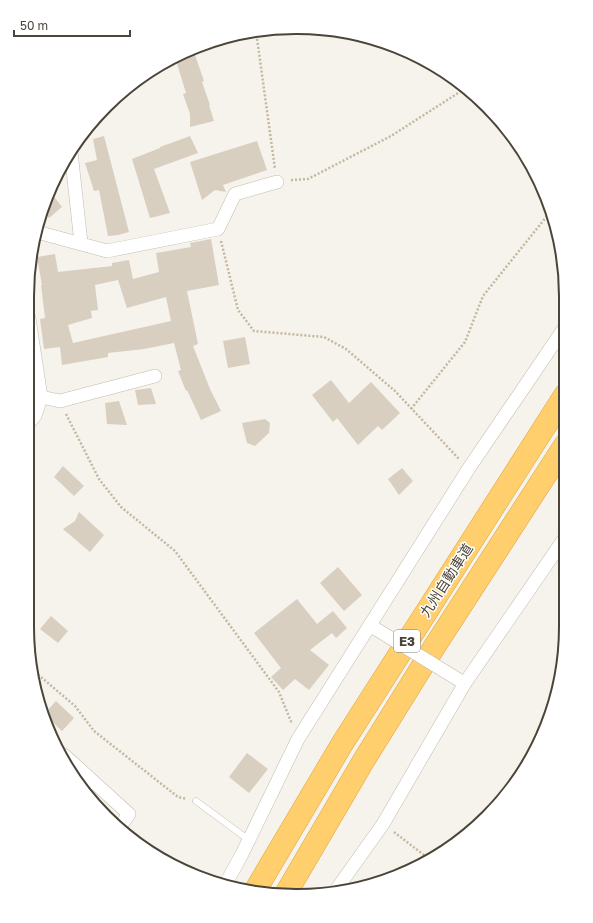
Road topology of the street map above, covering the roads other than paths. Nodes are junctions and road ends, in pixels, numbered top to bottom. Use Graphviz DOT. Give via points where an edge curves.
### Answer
graph roads {
  1 [pos="72,160"];
  2 [pos="277,182"];
  3 [pos="42,233"];
  4 [pos="81,243"];
  5 [pos="559,336"];
  6 [pos="34,351"];
  7 [pos="155,376"];
  8 [pos="41,397"];
  9 [pos="559,403"];
  10 [pos="34,416"];
  11 [pos="559,454"];
  12 [pos="559,546"];
  13 [pos="372,627"];
  14 [pos="462,681"];
  15 [pos="71,762"];
  16 [pos="196,801"];
  17 [pos="122,823"];
  18 [pos="249,840"];
  19 [pos="228,880"];
  20 [pos="258,886"];
  21 [pos="339,886"];
  22 [pos="289,889"];
  1 -- 4 [label="street"];
  2 -- 4 [label="street" via="235,194 218,229 107,251"];
  3 -- 4 [label="street"];
  5 -- 13 [label="street" via="469,468"];
  6 -- 8 [label="street"];
  7 -- 8 [label="street" via="60,401"];
  8 -- 10 [label="street"];
  9 -- 20 [label="highway, 九州自動車道 / E3" via="354,724"];
  11 -- 22 [label="highway, 九州自動車道 / E3" via="364,760"];
  12 -- 14 [label="street"];
  13 -- 14 [label="street, bridge"];
  13 -- 18 [label="street" via="298,739"];
  14 -- 21 [label="street" via="383,824"];
  15 -- 17 [label="street" via="129,814"];
  16 -- 18 [label="lane"];
  18 -- 19 [label="street"];
}
